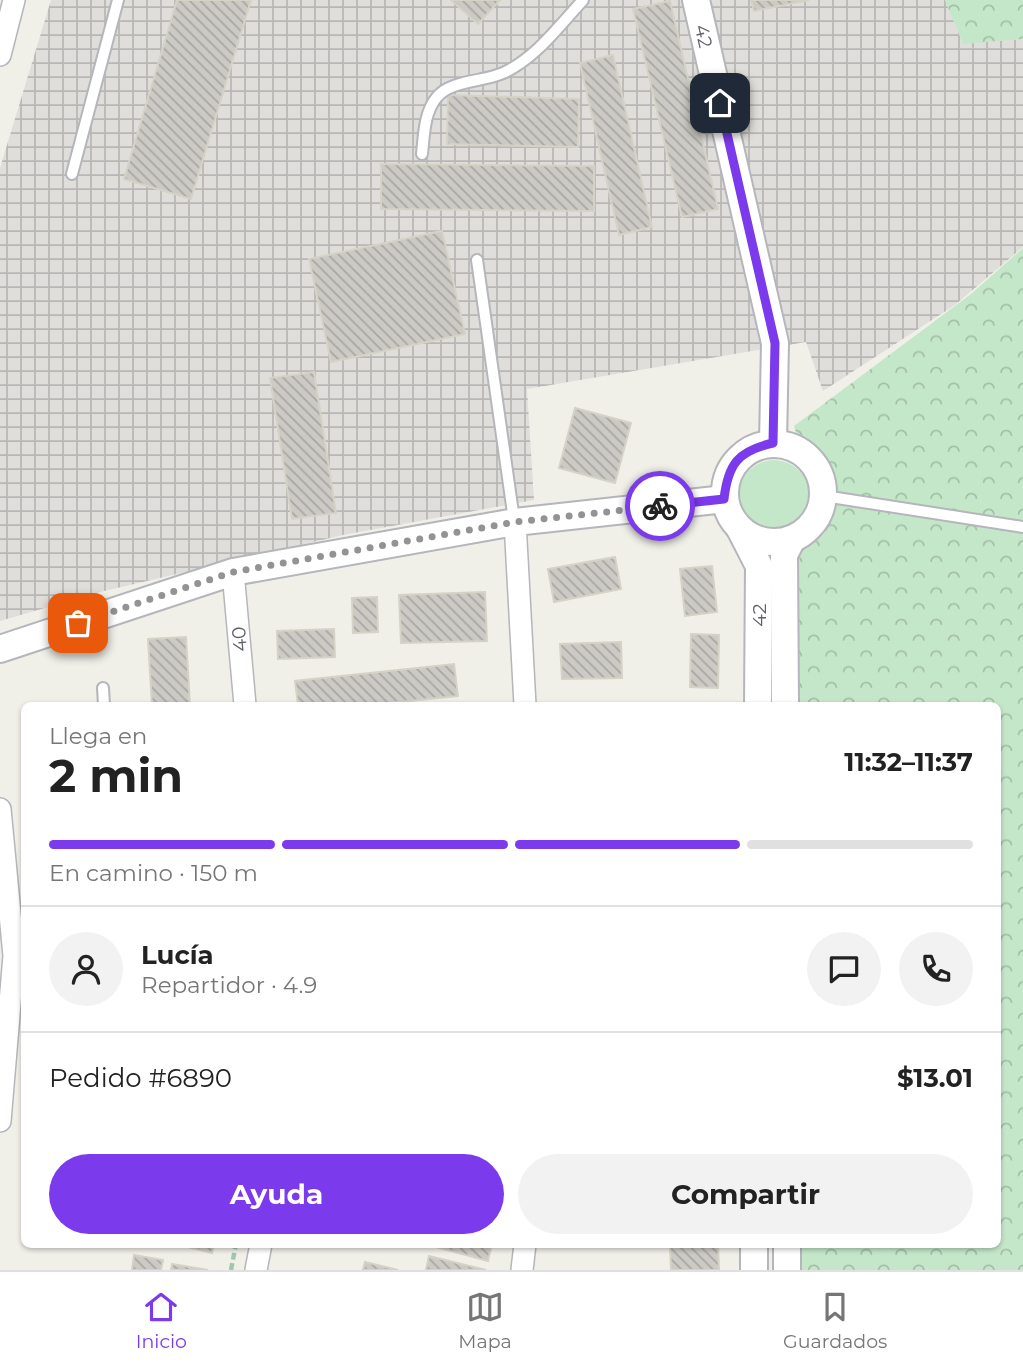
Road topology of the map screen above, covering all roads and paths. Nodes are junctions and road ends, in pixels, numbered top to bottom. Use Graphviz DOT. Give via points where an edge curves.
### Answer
graph roads {
  1 [pos="14,0"];
  2 [pos="118,0"];
  3 [pos="583,0"];
  4 [pos="696,0"];
  5 [pos="0,55"];
  6 [pos="422,154"];
  7 [pos="72,173"];
  8 [pos="477,260"];
  9 [pos="773,443"];
  10 [pos="824,495"];
  11 [pos="724,499"];
  12 [pos="515,522"];
  13 [pos="1023,527"];
  14 [pos="740,529"];
  15 [pos="792,539"];
  16 [pos="233,572"];
  17 [pos="0,649"];
  18 [pos="103,688"];
  19 [pos="104,702"];
  20 [pos="245,702"];
  21 [pos="525,702"];
  22 [pos="758,702"];
  23 [pos="785,702"];
  24 [pos="0,809"];
  25 [pos="0,1121"];
  26 [pos="235,1248"];
  27 [pos="260,1248"];
  28 [pos="525,1248"];
  29 [pos="754,1248"];
  30 [pos="787,1248"];
  31 [pos="231,1270"];
  32 [pos="257,1270"];
  33 [pos="523,1270"];
  34 [pos="754,1270"];
  35 [pos="787,1270"];
  1 -- 5 [label="street"];
  2 -- 7 [label="lane"];
  3 -- 6 [label="lane" via="529,57 503,73 447,89 436,97 428,114"];
  4 -- 9 [label="street, 42" via="775,343"];
  8 -- 12 [label="lane"];
  9 -- 10 [label="street" via="793,447 810,458 821,476"];
  9 -- 11 [label="street" via="753,448 736,460 726,478"];
  10 -- 13 [label="lane"];
  10 -- 15 [label="street" via="819,514 808,529"];
  11 -- 12 [label="street"];
  11 -- 14 [label="street, 42"];
  12 -- 16 [label="street"];
  12 -- 21 [label="street"];
  14 -- 15 [label="street" via="765,541"];
  14 -- 22 [label="street, 42" via="759,566"];
  15 -- 23 [label="street, 42" via="784,555"];
  16 -- 17 [label="street"];
  16 -- 20 [label="street, 40"];
  18 -- 19 [label="lane"];
  24 -- 25 [label="street" via="14,956"];
  26 -- 31 [label="path"];
  27 -- 32 [label="street"];
  28 -- 33 [label="street"];
  29 -- 34 [label="street"];
  30 -- 35 [label="street"];
}
